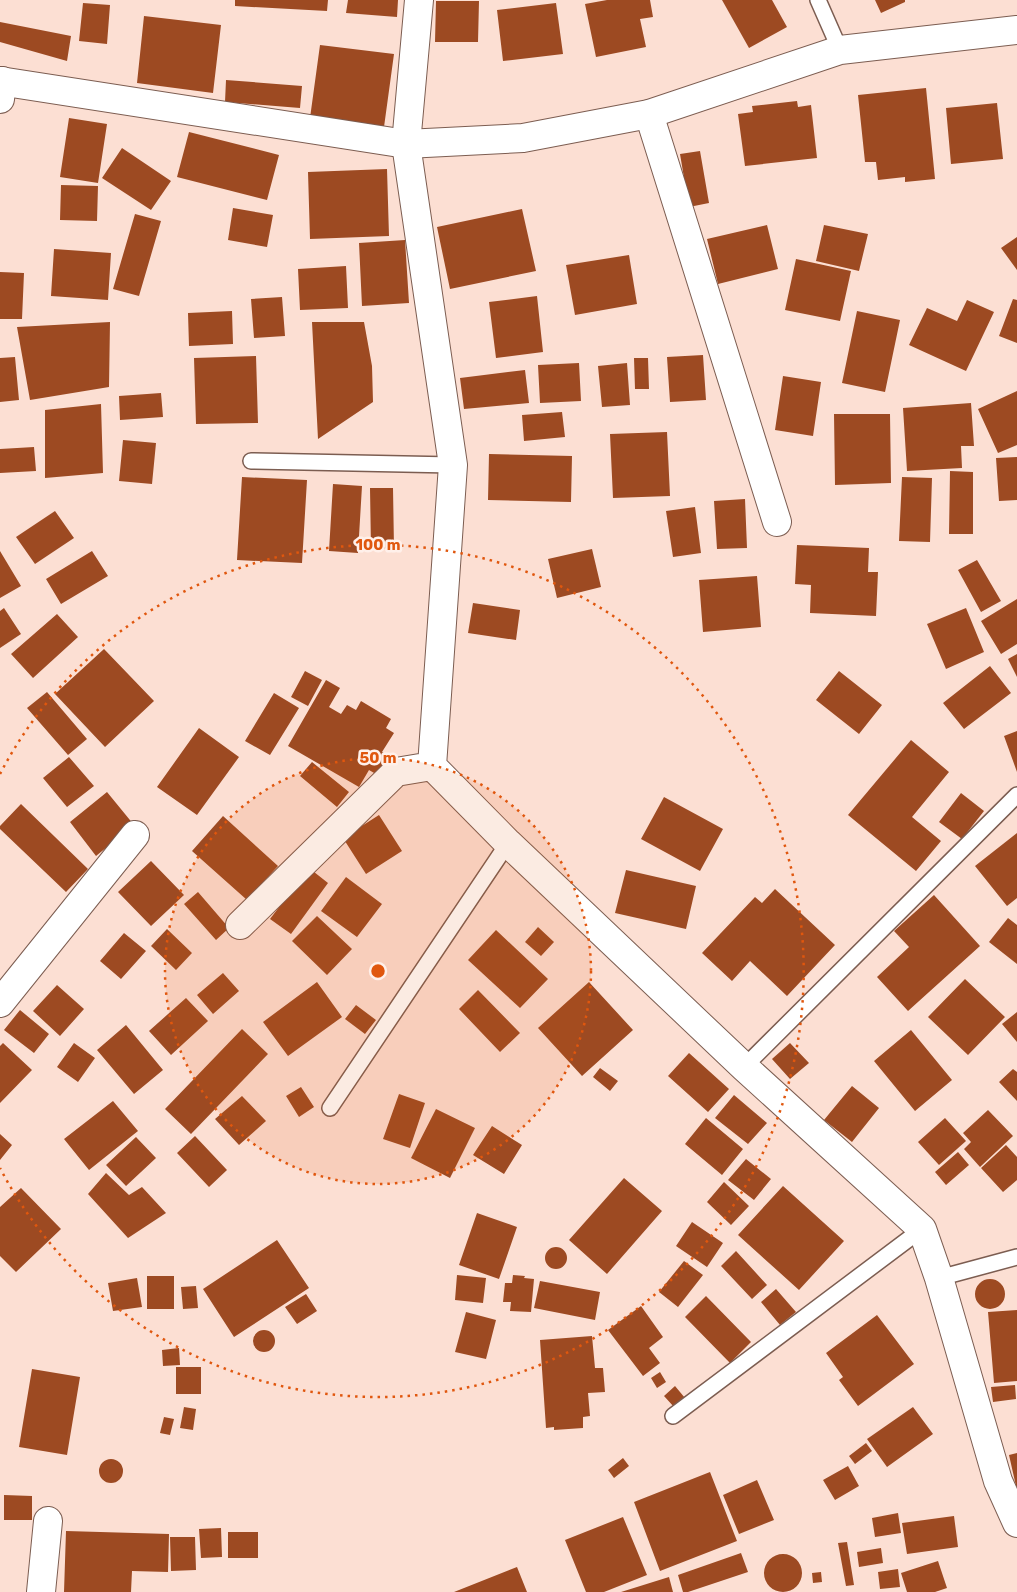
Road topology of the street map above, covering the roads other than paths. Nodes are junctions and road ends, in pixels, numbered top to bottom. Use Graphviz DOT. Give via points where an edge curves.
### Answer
graph roads {
  1 [pos="419,0"];
  2 [pos="818,0"];
  3 [pos="1017,30"];
  4 [pos="840,50"];
  5 [pos="1,87"];
  6 [pos="648,114"];
  7 [pos="406,144"];
  8 [pos="252,461"];
  9 [pos="453,466"];
  10 [pos="777,522"];
  11 [pos="432,766"];
  12 [pos="1017,794"];
  13 [pos="135,835"];
  14 [pos="508,843"];
  15 [pos="240,925"];
  16 [pos="0,1003"];
  17 [pos="744,1067"];
  18 [pos="330,1108"];
  19 [pos="922,1229"];
  20 [pos="1017,1257"];
  21 [pos="939,1278"];
  22 [pos="673,1416"];
  23 [pos="48,1521"];
  24 [pos="1017,1523"];
  25 [pos="41,1592"];
  1 -- 7 [label="street"];
  2 -- 4 [label="lane"];
  3 -- 4 [label="street"];
  4 -- 6 [label="street"];
  5 -- 7 [label="street"];
  6 -- 7 [label="street" via="523,138"];
  6 -- 10 [label="street"];
  7 -- 9 [label="street"];
  8 -- 9 [label="lane"];
  9 -- 11 [label="street"];
  11 -- 14 [label="street"];
  11 -- 15 [label="street" via="396,772"];
  12 -- 17 [label="lane"];
  13 -- 16 [label="street"];
  14 -- 17 [label="street"];
  14 -- 18 [label="lane"];
  17 -- 19 [label="street"];
  19 -- 21 [label="street"];
  19 -- 22 [label="lane"];
  20 -- 21 [label="lane"];
  21 -- 24 [label="street" via="998,1481"];
  23 -- 25 [label="street"];
}
